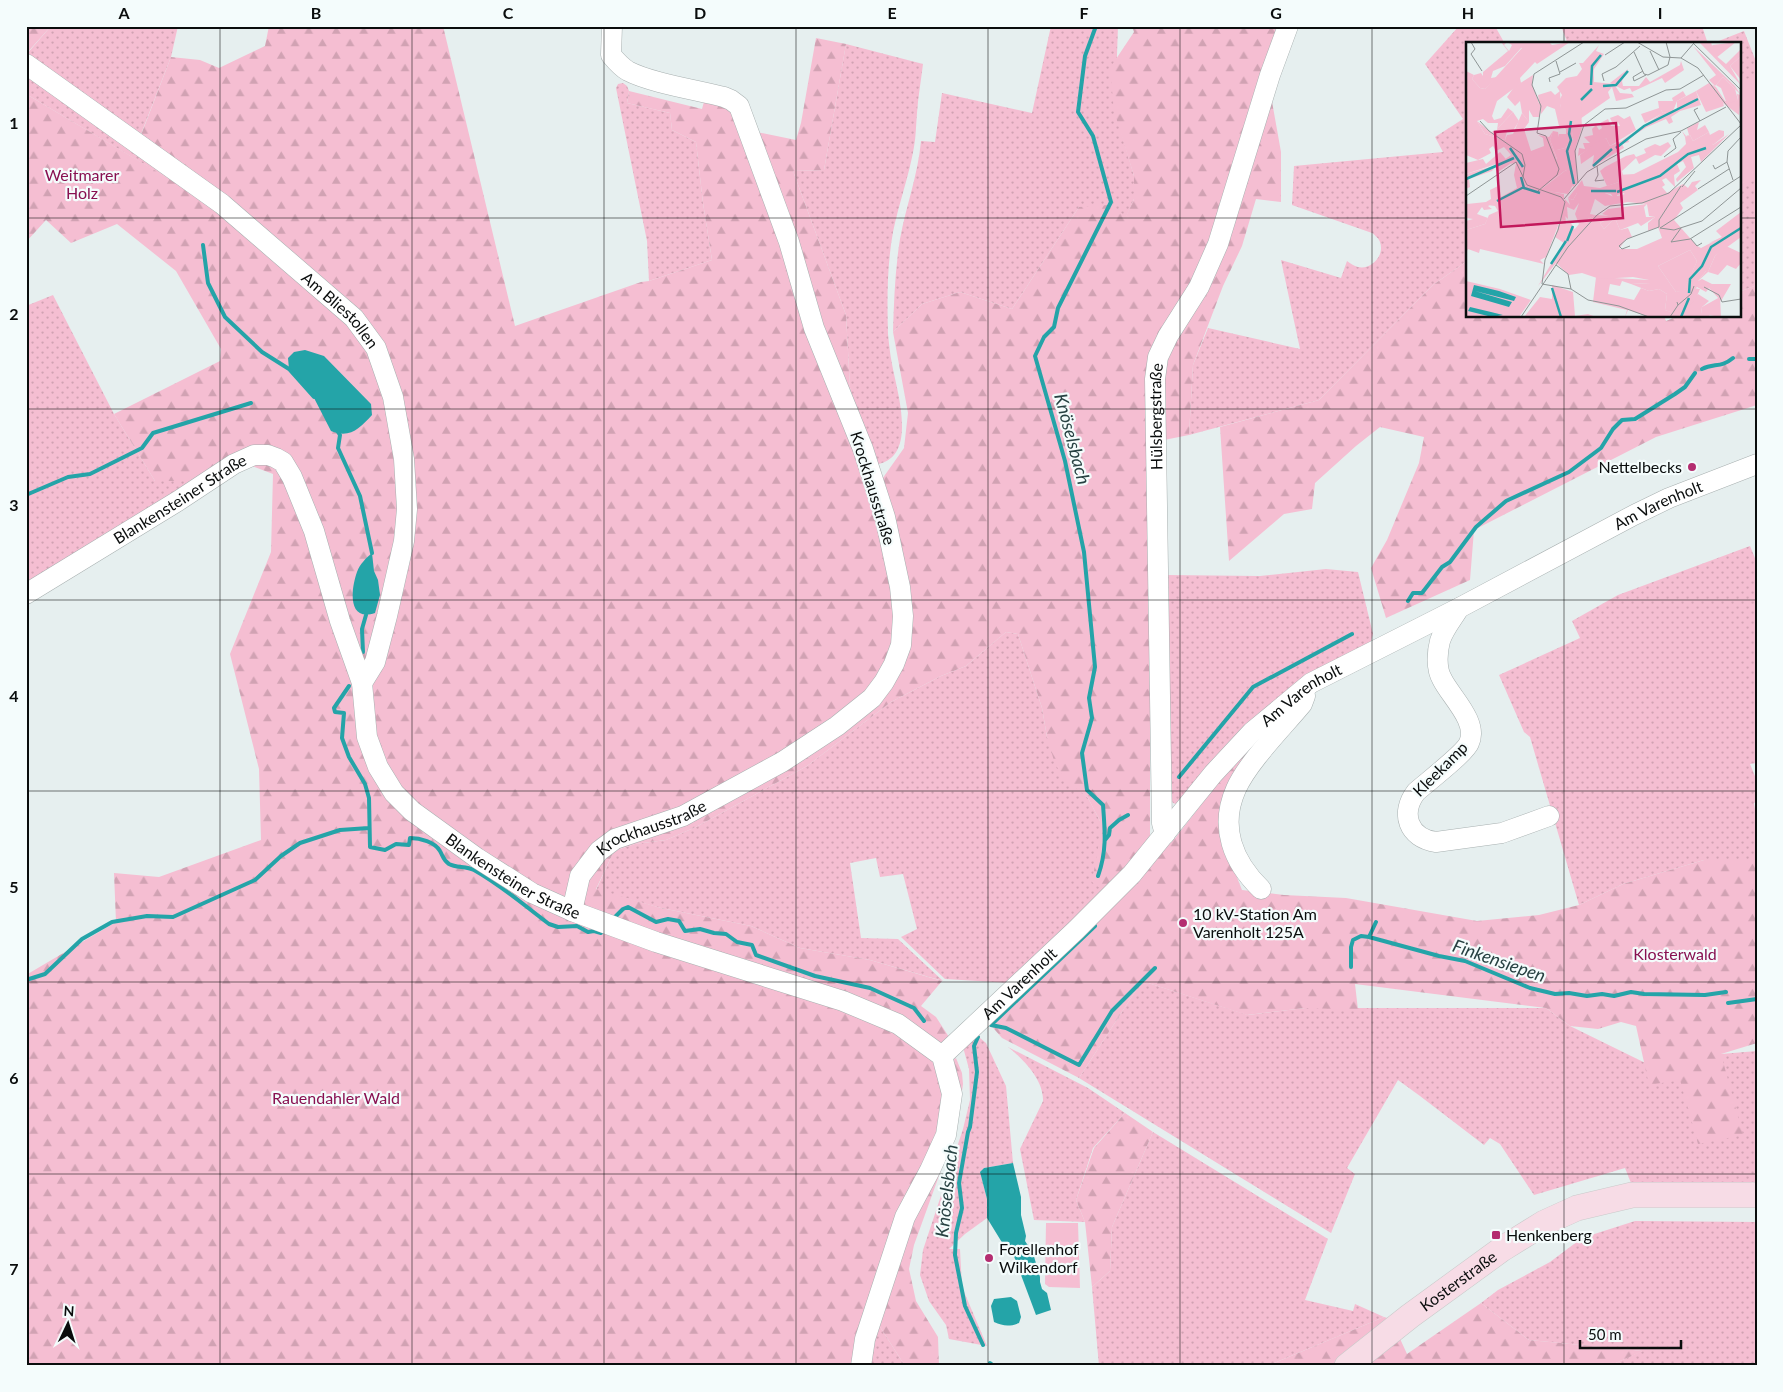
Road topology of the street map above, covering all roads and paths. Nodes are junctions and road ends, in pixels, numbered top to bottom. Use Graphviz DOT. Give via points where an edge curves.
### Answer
graph roads {
  1 [pos="612,26"];
  2 [pos="1288,26"];
  3 [pos="26,64"];
  4 [pos="1757,464"];
  5 [pos="26,594"];
  6 [pos="1459,608"];
  7 [pos="362,683"];
  8 [pos="1311,683"];
  9 [pos="1549,816"];
  10 [pos="1165,834"];
  11 [pos="1261,889"];
  12 [pos="572,911"];
  13 [pos="942,1056"];
  14 [pos="1757,1194"];
  15 [pos="861,1366"];
  16 [pos="1347,1366"];
  1 -- 12 [label="street, Krockhausstraße" via="610,55 629,71 724,97 739,106 789,242 814,328 863,449 885,517 903,616 901,645 894,664 872,698 782,762 722,795 683,816 615,838 599,851 580,876"];
  2 -- 10 [label="street, Hülsbergstraße" via="1218,244 1199,287 1158,357 1155,379 1159,737"];
  3 -- 7 [label="street, Am Bliestollen" via="222,204 354,318 376,348 394,397 404,459 407,509 404,541 375,662"];
  4 -- 6 [label="street, Am Varenholt" via="1669,498"];
  5 -- 7 [label="street, Blankensteiner Straße" via="234,464 254,455 268,455 283,462 307,511"];
  6 -- 8 [label="street, Am Varenholt"];
  6 -- 9 [label="street, Kleekamp" via="1440,640 1438,662 1441,678 1468,719 1472,735 1465,749 1416,792 1411,799 1408,819 1417,836 1436,842 1502,833"];
  7 -- 12 [label="street, Blankensteiner Straße" via="367,736 378,767 394,793 412,811 477,858 532,893"];
  8 -- 10 [label="street, Am Varenholt" via="1252,732"];
  8 -- 11 [label="street" via="1302,704 1236,789 1228,818 1230,837 1243,870"];
  10 -- 13 [label="street, Am Varenholt" via="1118,888"];
  12 -- 13 [label="street, Blankensteiner Straße" via="675,948 843,1001 898,1024"];
  13 -- 15 [label="street" via="952,1094 946,1135 906,1217 865,1339"];
  14 -- 16 [label="main road, Kosterstraße" via="1632,1196 1577,1208 1544,1222 1502,1249"];
}
